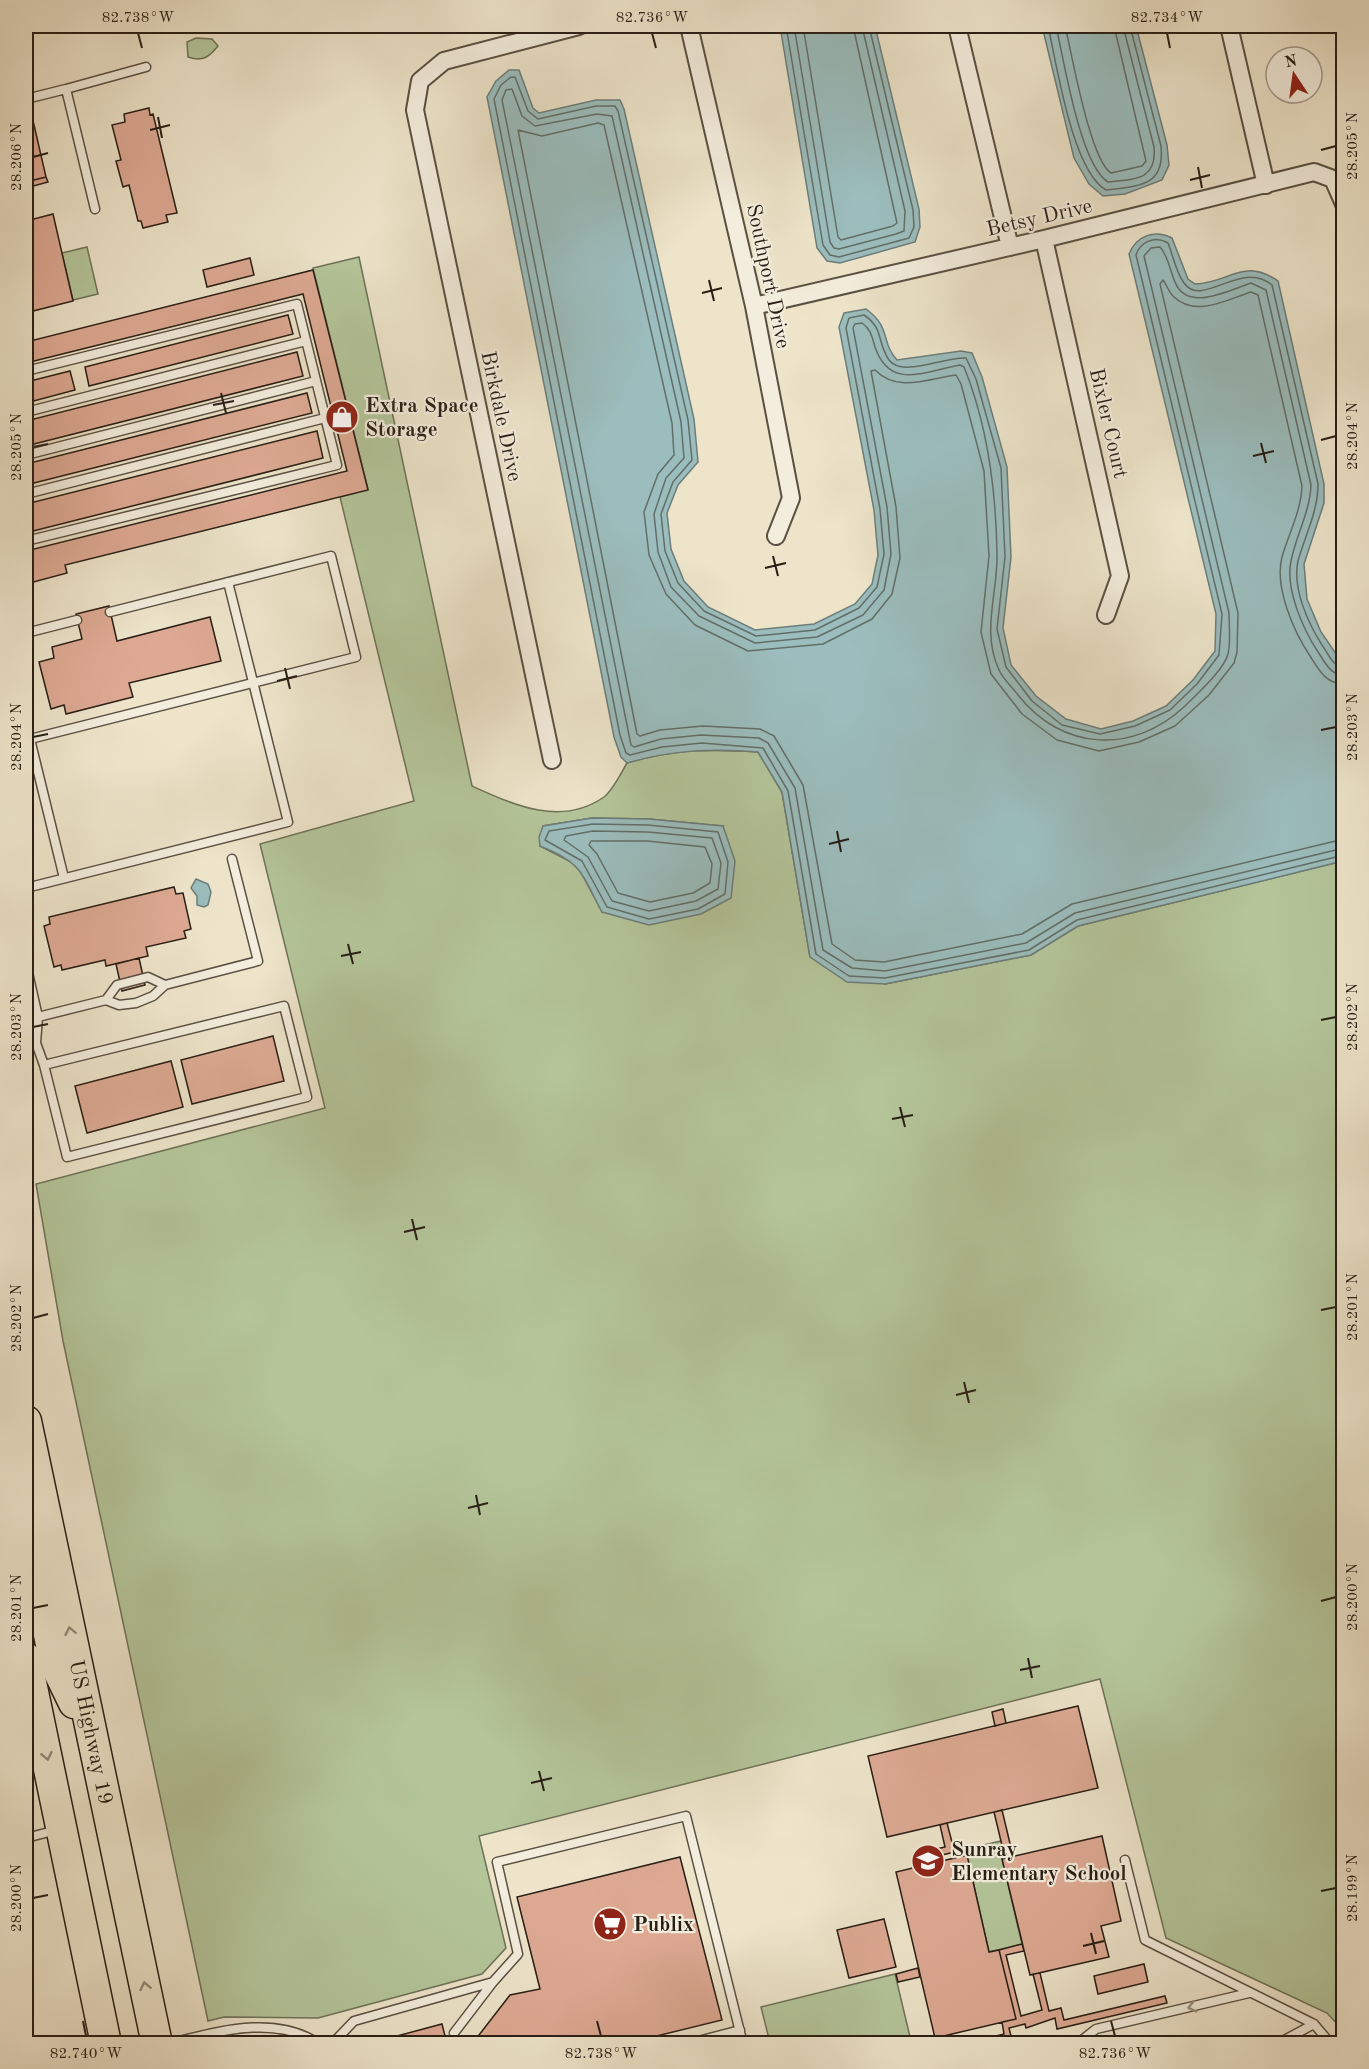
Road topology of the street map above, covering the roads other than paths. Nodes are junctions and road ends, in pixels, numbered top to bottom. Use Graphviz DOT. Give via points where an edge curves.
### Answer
graph roads {
  1 [pos="579,26"];
  2 [pos="689,26"];
  3 [pos="957,26"];
  4 [pos="1229,26"];
  5 [pos="146,67"];
  6 [pos="66,89"];
  7 [pos="26,99"];
  8 [pos="1266,185"];
  9 [pos="1344,204"];
  10 [pos="95,209"];
  11 [pos="1044,239"];
  12 [pos="1011,247"];
  13 [pos="754,306"];
  14 [pos="306,340"];
  15 [pos="26,371"];
  16 [pos="316,381"];
  17 [pos="26,412"];
  18 [pos="325,418"];
  19 [pos="26,455"];
  20 [pos="26,494"];
  21 [pos="776,536"];
  22 [pos="26,541"];
  23 [pos="228,582"];
  24 [pos="110,612"];
  25 [pos="1106,615"];
  26 [pos="77,620"];
  27 [pos="26,633"];
  28 [pos="253,683"];
  29 [pos="26,723"];
  30 [pos="30,739"];
  31 [pos="552,760"];
  32 [pos="232,859"];
  33 [pos="64,878"];
  34 [pos="26,888"];
  35 [pos="26,964"];
  36 [pos="165,985"];
  37 [pos="106,1000"];
  38 [pos="38,1017"];
  39 [pos="36,1043"];
  40 [pos="26,1046"];
  41 [pos="44,1065"];
  42 [pos="26,1421"];
  43 [pos="26,1522"];
  44 [pos="26,1666"];
  45 [pos="92,1738"];
  46 [pos="63,1829"];
  47 [pos="26,1838"];
  48 [pos="1125,1860"];
  49 [pos="493,1982"];
  50 [pos="1250,1994"];
  51 [pos="1314,2024"];
  52 [pos="740,2030"];
  53 [pos="454,2033"];
  54 [pos="106,2043"];
  55 [pos="157,2043"];
  56 [pos="166,2043"];
  57 [pos="319,2043"];
  58 [pos="332,2043"];
  59 [pos="687,2043"];
  60 [pos="743,2043"];
  61 [pos="1077,2043"];
  62 [pos="1276,2043"];
  63 [pos="1332,2043"];
  1 -- 31 [label="street, Birkdale Drive" via="444,61 420,81 415,110"];
  2 -- 13 [label="street, Southport Drive"];
  3 -- 12 [label="street"];
  4 -- 8 [label="street"];
  5 -- 6 [label="lane"];
  6 -- 7 [label="lane"];
  6 -- 10 [label="lane"];
  8 -- 9 [label="street, Betsy Drive" via="1314,172 1333,180"];
  8 -- 11 [label="street, Betsy Drive"];
  11 -- 12 [label="street, Betsy Drive"];
  11 -- 25 [label="street, Bixler Court" via="1120,576"];
  12 -- 13 [label="street, Betsy Drive"];
  13 -- 21 [label="street, Southport Drive" via="791,498"];
  14 -- 15 [label="lane" via="297,304"];
  14 -- 16 [label="lane"];
  14 -- 17 [label="lane"];
  16 -- 18 [label="lane"];
  16 -- 19 [label="lane"];
  18 -- 20 [label="lane"];
  18 -- 22 [label="lane" via="337,465"];
  23 -- 24 [label="lane"];
  23 -- 28 [label="lane"];
  23 -- 28 [label="lane" via="331,556 356,657"];
  26 -- 27 [label="lane"];
  28 -- 30 [label="lane"];
  28 -- 33 [label="lane" via="288,822"];
  29 -- 30 [label="lane"];
  30 -- 33 [label="lane"];
  32 -- 36 [label="lane" via="258,961"];
  33 -- 34 [label="lane"];
  35 -- 38 [label="lane"];
  36 -- 37 [label="lane" via="153,996 136,1003 119,1005"];
  36 -- 37 [label="lane" via="148,977 138,979 117,985"];
  37 -- 38 [label="lane"];
  38 -- 39 [label="lane"];
  39 -- 40 [label="lane"];
  39 -- 41 [label="lane"];
  41 -- 41 [label="lane" via="284,1005 307,1097 67,1157"];
  45 -- 42 [label="highway, US Highway 19, one-way"];
  43 -- 45 [label="highway" via="55,1665"];
  44 -- 46 [label="highway, one-way"];
  55 -- 45 [label="highway, US Highway 19, one-way"];
  46 -- 47 [label="lane"];
  46 -- 54 [label="highway"];
  48 -- 50 [label="lane" via="1145,1940"];
  49 -- 52 [label="lane" via="518,1954 497,1862 686,1816"];
  49 -- 53 [label="lane"];
  49 -- 58 [label="lane" via="354,2021"];
  50 -- 51 [label="lane"];
  50 -- 61 [label="lane, one-way" via="1096,2029"];
  51 -- 62 [label="lane"];
  51 -- 63 [label="lane"];
  52 -- 59 [label="lane"];
  52 -- 60 [label="lane"];
  56 -- 57 [label="lane" via="266,2027 296,2032"];
}
